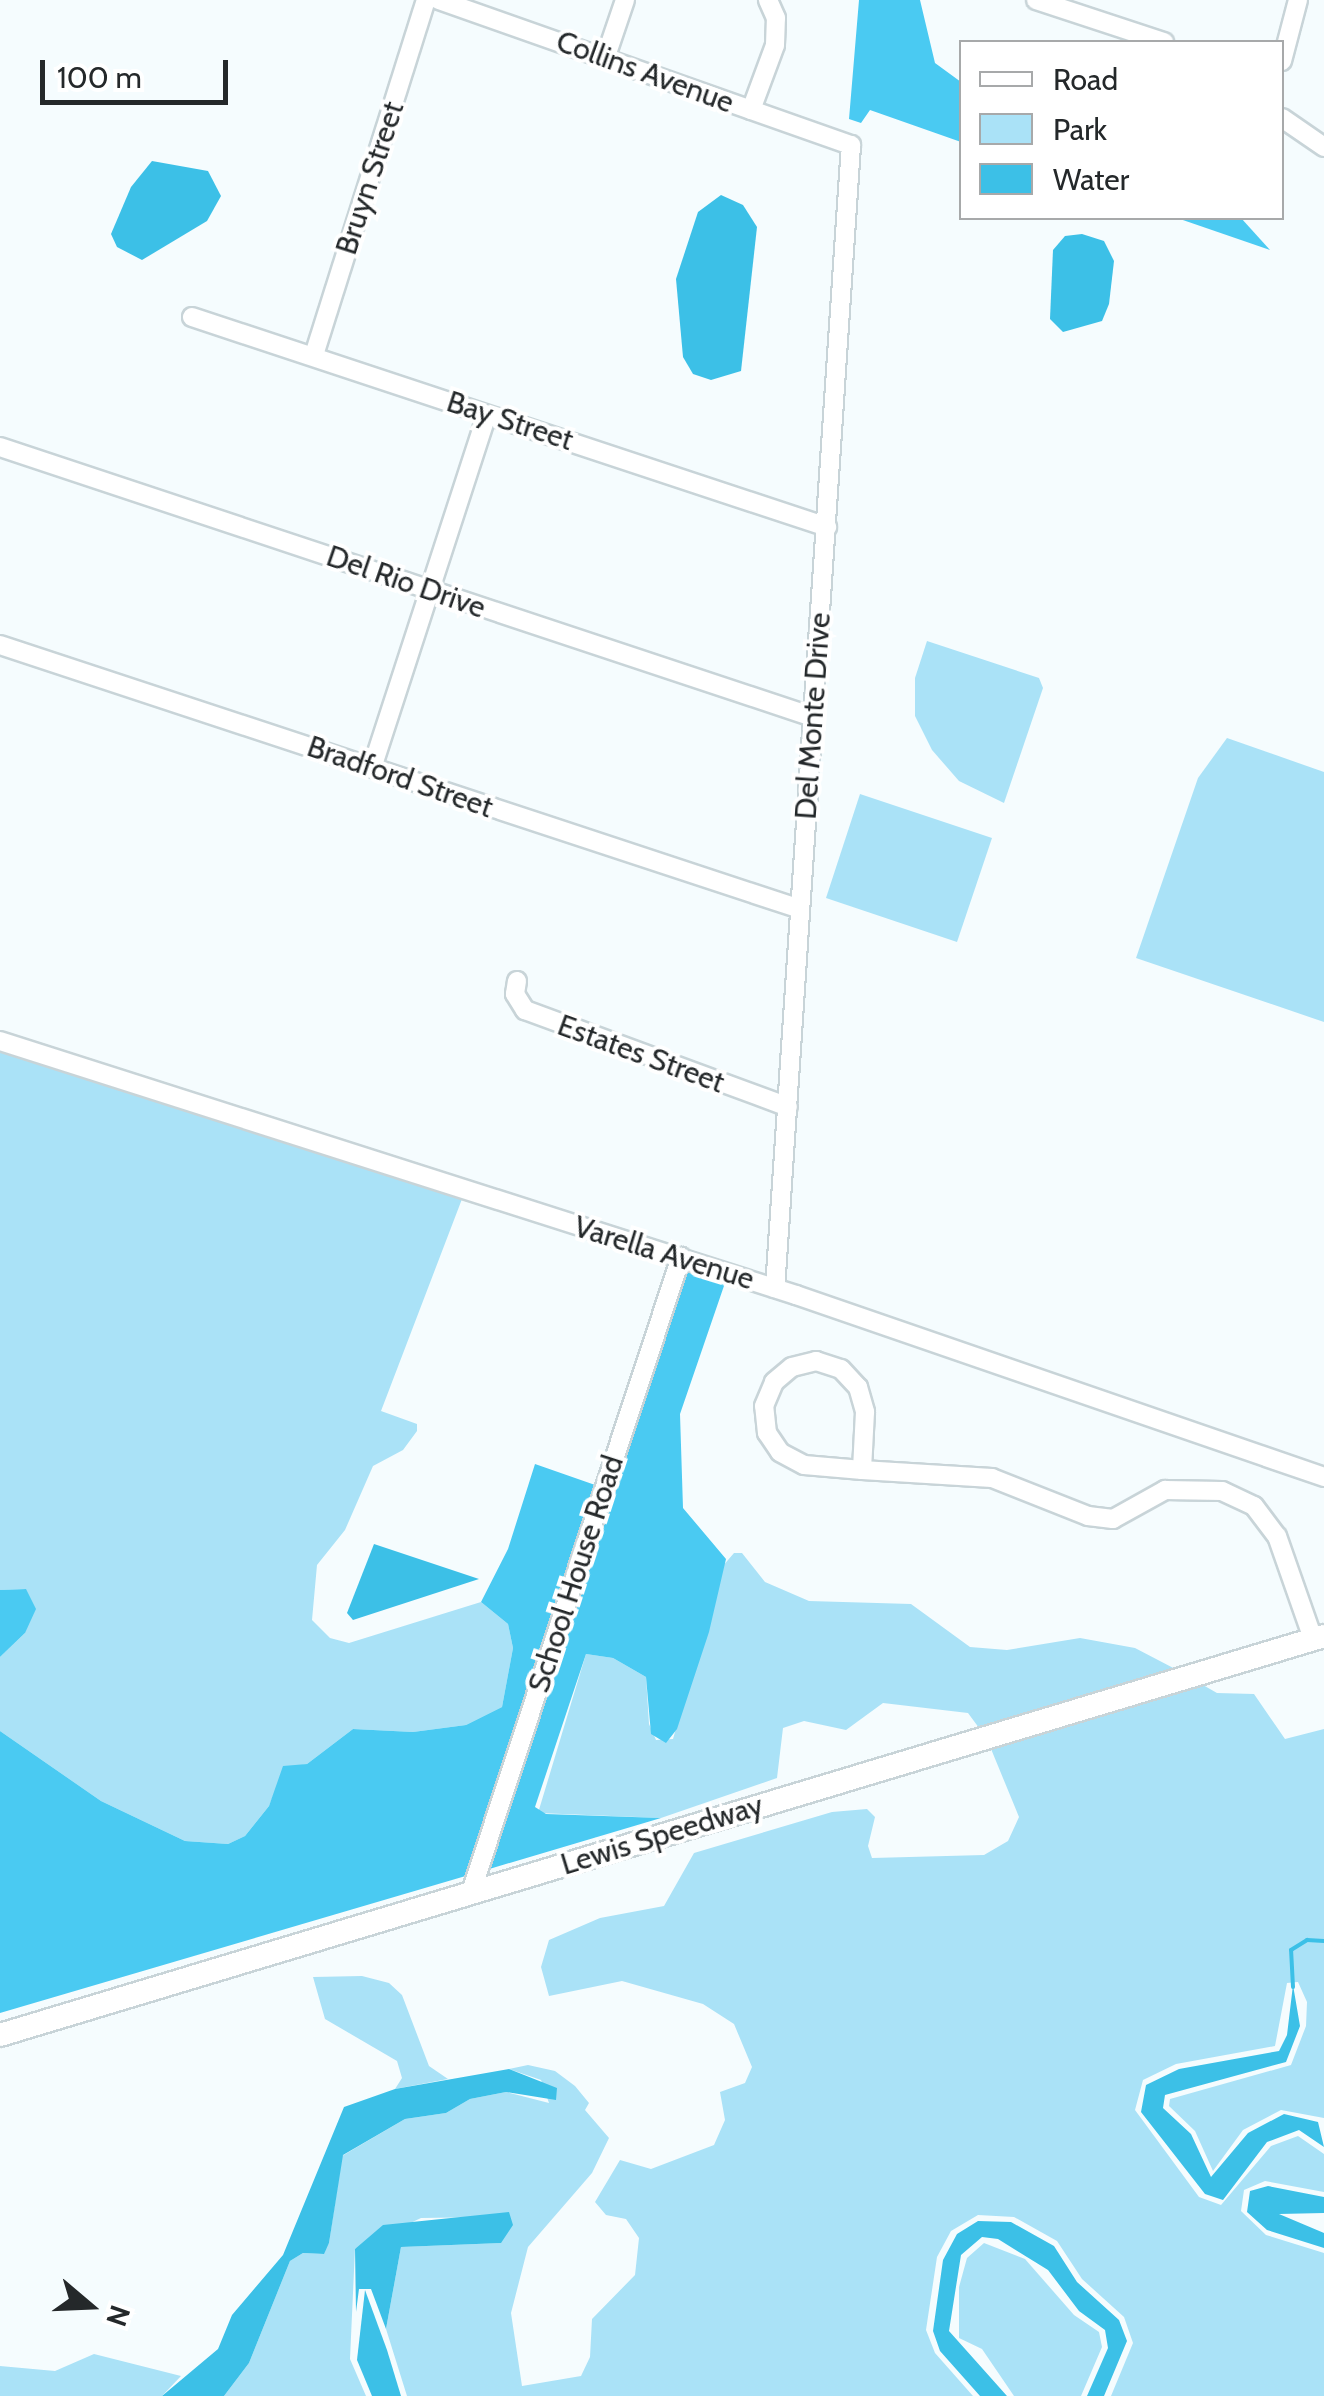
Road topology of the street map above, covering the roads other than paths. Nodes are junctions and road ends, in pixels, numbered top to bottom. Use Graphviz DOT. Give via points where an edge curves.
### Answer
graph roads {
  1 [pos="426,0"];
  2 [pos="439,0"];
  3 [pos="624,0"];
  4 [pos="768,0"];
  5 [pos="1036,0"];
  6 [pos="1298,0"];
  7 [pos="1158,40"];
  8 [pos="1284,53"];
  9 [pos="605,58"];
  10 [pos="750,110"];
  11 [pos="1284,119"];
  12 [pos="851,145"];
  13 [pos="1324,147"];
  14 [pos="192,317"];
  15 [pos="314,355"];
  16 [pos="487,415"];
  17 [pos="0,448"];
  18 [pos="827,526"];
  19 [pos="428,590"];
  20 [pos="0,645"];
  21 [pos="813,717"];
  22 [pos="372,768"];
  23 [pos="800,909"];
  24 [pos="517,982"];
  25 [pos="0,1040"];
  26 [pos="788,1107"];
  27 [pos="681,1257"];
  28 [pos="775,1288"];
  29 [pos="862,1470"];
  30 [pos="1324,1477"];
  31 [pos="1319,1638"];
  32 [pos="472,1892"];
  33 [pos="0,2035"];
  1 -- 15 [label="street, Bruyn Street"];
  2 -- 9 [label="street, Collins Avenue"];
  3 -- 9 [label="street"];
  4 -- 10 [label="street" via="776,45"];
  5 -- 7 [label="street"];
  6 -- 8 [label="street"];
  9 -- 10 [label="street, Collins Avenue"];
  10 -- 12 [label="street, Collins Avenue"];
  11 -- 13 [label="street"];
  12 -- 18 [label="street, Del Monte Drive"];
  14 -- 15 [label="street, Bay Street"];
  15 -- 16 [label="street, Bay Street"];
  16 -- 18 [label="street, Bay Street"];
  16 -- 19 [label="street"];
  17 -- 19 [label="street, Del Rio Drive"];
  18 -- 21 [label="street, Del Monte Drive"];
  19 -- 21 [label="street, Del Rio Drive"];
  19 -- 22 [label="street"];
  20 -- 22 [label="street, Bradford Street"];
  21 -- 23 [label="street, Del Monte Drive"];
  22 -- 23 [label="street, Bradford Street"];
  23 -- 26 [label="street, Del Monte Drive"];
  24 -- 26 [label="street, Estates Street" via="515,994 525,1010"];
  25 -- 27 [label="street, Varella Avenue" via="450,1189"];
  26 -- 28 [label="street, Del Monte Drive"];
  27 -- 28 [label="street, Varella Avenue"];
  27 -- 32 [label="street, School House Road"];
  28 -- 30 [label="street, Varella Avenue"];
  29 -- 29 [label="street" via="804,1466 780,1452 767,1433 764,1406 782,1374 816,1362 851,1377 865,1412"];
  29 -- 31 [label="street" via="992,1478 1088,1516 1113,1519 1166,1490 1222,1491 1254,1506 1277,1536"];
  31 -- 32 [label="main road, Lewis Speedway"];
  32 -- 33 [label="main road, Lewis Speedway"];
}
